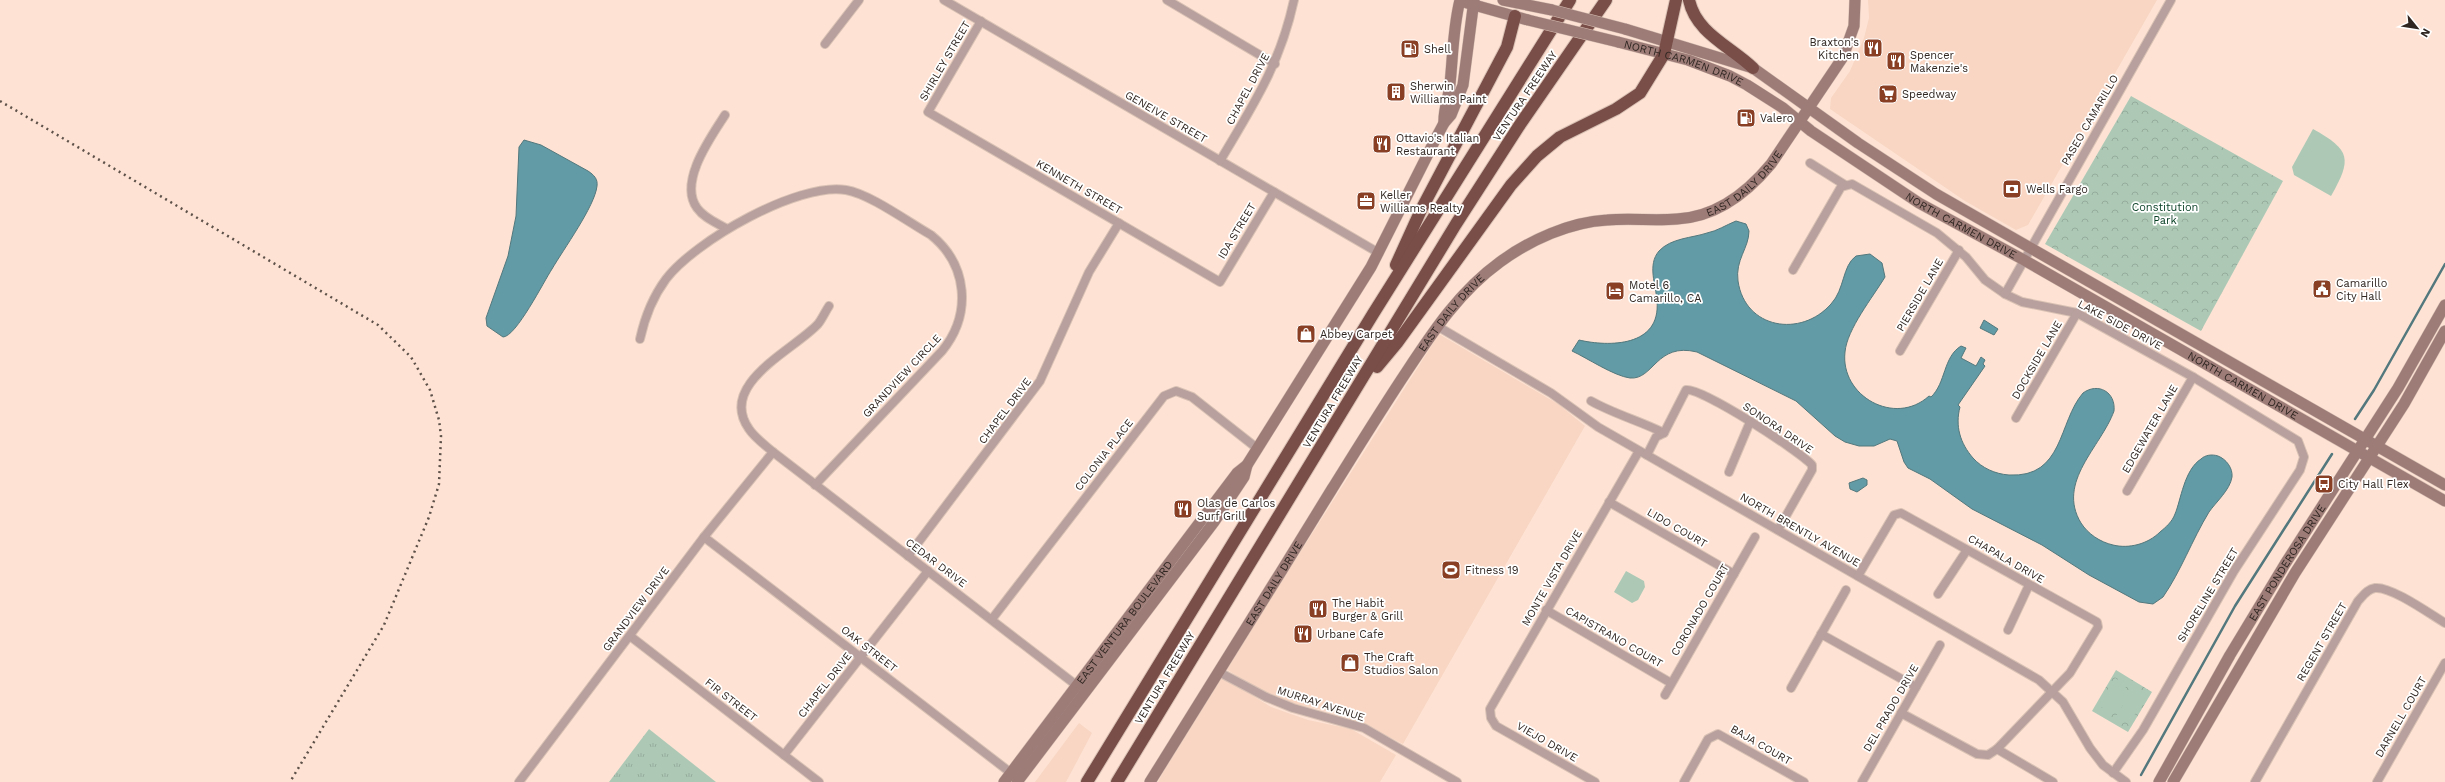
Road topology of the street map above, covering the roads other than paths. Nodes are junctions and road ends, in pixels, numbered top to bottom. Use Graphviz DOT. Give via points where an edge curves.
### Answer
graph roads {
  1 [pos="859,0"];
  2 [pos="944,0"];
  3 [pos="1167,0"];
  4 [pos="1294,0"];
  5 [pos="1503,0"];
  6 [pos="1570,0"];
  7 [pos="1606,0"];
  8 [pos="1676,0"];
  9 [pos="1689,0"];
  10 [pos="1855,0"];
  11 [pos="2171,0"];
  12 [pos="1460,1"];
  13 [pos="1473,2"];
  14 [pos="1533,3"];
  15 [pos="1515,16"];
  16 [pos="981,21"];
  17 [pos="1668,41"];
  18 [pos="825,44"];
  19 [pos="1664,54"];
  20 [pos="1275,64"];
  21 [pos="1753,68"];
  22 [pos="1809,107"];
  23 [pos="928,112"];
  24 [pos="725,115"];
  25 [pos="1800,122"];
  26 [pos="1444,124"];
  27 [pos="1220,162"];
  28 [pos="1810,163"];
  29 [pos="1845,185"];
  30 [pos="1274,192"];
  31 [pos="1119,223"];
  32 [pos="727,229"];
  33 [pos="2030,249"];
  34 [pos="1959,250"];
  35 [pos="1379,253"];
  36 [pos="2024,260"];
  37 [pos="1793,270"];
  38 [pos="1220,282"];
  39 [pos="2005,294"];
  40 [pos="2445,305"];
  41 [pos="829,306"];
  42 [pos="2077,313"];
  43 [pos="1373,314"];
  44 [pos="1437,326"];
  45 [pos="2445,331"];
  46 [pos="640,339"];
  47 [pos="1900,351"];
  48 [pos="2193,377"];
  49 [pos="1351,398"];
  50 [pos="1591,401"];
  51 [pos="2016,418"];
  52 [pos="1750,422"];
  53 [pos="2284,431"];
  54 [pos="1664,433"];
  55 [pos="2365,440"];
  56 [pos="2377,446"];
  57 [pos="1258,449"];
  58 [pos="1640,451"];
  59 [pos="773,452"];
  60 [pos="2357,452"];
  61 [pos="1647,455"];
  62 [pos="2369,460"];
  63 [pos="1729,472"];
  64 [pos="816,485"];
  65 [pos="2445,485"];
  66 [pos="2127,491"];
  67 [pos="2445,501"];
  68 [pos="1610,502"];
  69 [pos="1778,530"];
  70 [pos="704,536"];
  71 [pos="1755,537"];
  72 [pos="1967,550"];
  73 [pos="908,556"];
  74 [pos="928,571"];
  75 [pos="1734,574"];
  76 [pos="1858,576"];
  77 [pos="2029,585"];
  78 [pos="1846,590"];
  79 [pos="1938,594"];
  80 [pos="1546,610"];
  81 [pos="992,619"];
  82 [pos="2445,623"];
  83 [pos="2008,630"];
  84 [pos="1821,634"];
  85 [pos="630,636"];
  86 [pos="1940,645"];
  87 [pos="861,657"];
  88 [pos="2445,663"];
  89 [pos="1219,672"];
  90 [pos="1671,683"];
  91 [pos="1916,687"];
  92 [pos="1082,688"];
  93 [pos="1791,688"];
  94 [pos="2054,691"];
  95 [pos="1665,695"];
  96 [pos="1901,713"];
  97 [pos="1490,718"];
  98 [pos="1997,749"];
  99 [pos="784,755"];
  100 [pos="2113,773"];
  101 [pos="1016,778"];
  102 [pos="1454,781"];
  103 [pos="519,782"];
  104 [pos="818,782"];
  105 [pos="1004,782"];
  106 [pos="1087,782"];
  107 [pos="1117,782"];
  108 [pos="1150,782"];
  109 [pos="1595,782"];
  110 [pos="1684,782"];
  111 [pos="1804,782"];
  112 [pos="1862,782"];
  113 [pos="2053,782"];
  114 [pos="2126,782"];
  115 [pos="2159,782"];
  116 [pos="2173,782"];
  117 [pos="2255,782"];
  118 [pos="2376,782"];
  1 -- 18 [label="street"];
  2 -- 16 [label="street, GENEIVE STREET"];
  3 -- 20 [label="street"];
  4 -- 20 [label="street, CHAPEL DRIVE"];
  5 -- 14 [label="main road, NORTH CARMEN DRIVE" via="1526,6"];
  6 -- 43 [label="highway, VENTURA FREEWAY"];
  7 -- 49 [label="highway, VENTURA FREEWAY" via="1519,126 1456,224"];
  8 -- 17 [label="highway"];
  9 -- 21 [label="highway" via="1694,16 1703,28"];
  10 -- 22 [label="main road, EAST DAILY DRIVE" via="1854,26 1848,46"];
  11 -- 33 [label="street, PASEO CAMARILLO"];
  12 -- 13 [label="main road, NORTH CARMEN DRIVE"];
  12 -- 26 [label="main road, EAST VENTURA BOULEVARD" via="1453,33"];
  13 -- 15 [label="main road, NORTH CARMEN DRIVE"];
  13 -- 26 [label="main road, EAST VENTURA BOULEVARD" via="1463,85 1451,115"];
  14 -- 17 [label="main road, NORTH CARMEN DRIVE, bridge"];
  15 -- 19 [label="main road, NORTH CARMEN DRIVE, bridge"];
  15 -- 43 [label="highway" via="1507,47 1421,210"];
  16 -- 23 [label="street, SHIRLEY STREET"];
  16 -- 27 [label="street, GENEIVE STREET"];
  17 -- 19 [label="highway"];
  17 -- 21 [label="main road, NORTH CARMEN DRIVE"];
  19 -- 25 [label="main road, NORTH CARMEN DRIVE" via="1730,76 1775,102"];
  19 -- 49 [label="highway" via="1640,93 1616,109 1560,137 1522,172 1396,343"];
  20 -- 27 [label="street, CHAPEL DRIVE"];
  21 -- 22 [label="main road, NORTH CARMEN DRIVE"];
  22 -- 25 [label="main road, EAST DAILY DRIVE"];
  22 -- 33 [label="main road, NORTH CARMEN DRIVE" via="1904,174"];
  23 -- 31 [label="street, KENNETH STREET"];
  24 -- 32 [label="street" via="697,164 692,181 692,193 698,210"];
  25 -- 36 [label="main road, NORTH CARMEN DRIVE" via="1894,188"];
  25 -- 44 [label="main road, EAST DAILY DRIVE" via="1761,177 1727,204 1704,214 1680,219 1608,220 1554,232 1528,244 1486,272 1463,293"];
  26 -- 35 [label="main road, EAST VENTURA BOULEVARD"];
  27 -- 30 [label="street, GENEIVE STREET"];
  28 -- 29 [label="street, LAKE SIDE DRIVE"];
  29 -- 34 [label="street, LAKE SIDE DRIVE" via="1858,186 1936,233"];
  29 -- 37 [label="street" via="1837,193"];
  30 -- 35 [label="street, GENEIVE STREET"];
  30 -- 38 [label="street, IDA STREET"];
  31 -- 38 [label="street, KENNETH STREET"];
  31 -- 73 [label="street, CHAPEL DRIVE" via="1089,272 1040,382"];
  32 -- 46 [label="street, GRANDVIEW CIRCLE" via="691,254 667,278 651,302"];
  32 -- 64 [label="street, GRANDVIEW CIRCLE" via="795,196 823,190 844,190 861,195 931,235 947,250 958,272 962,293 961,314 947,344"];
  33 -- 36 [label="street, PASEO CAMARILLO"];
  33 -- 55 [label="main road, NORTH CARMEN DRIVE"];
  34 -- 39 [label="street, LAKE SIDE DRIVE" via="1985,280"];
  34 -- 47 [label="street, PIERSIDE LANE"];
  35 -- 57 [label="main road, EAST VENTURA BOULEVARD"];
  36 -- 39 [label="street, PASEO CAMARILLO"];
  36 -- 60 [label="main road, NORTH CARMEN DRIVE"];
  39 -- 42 [label="street, LAKE SIDE DRIVE" via="2022,302"];
  40 -- 55 [label="main road, EAST PONDEROSA DRIVE"];
  41 -- 59 [label="street, CEDAR DRIVE" via="818,324 755,376 743,395 742,408 749,428"];
  42 -- 48 [label="street, LAKE SIDE DRIVE"];
  42 -- 51 [label="street, DOCKSIDE LANE"];
  43 -- 106 [label="highway, VENTURA FREEWAY"];
  44 -- 58 [label="street, NORTH BRENTLY AVENUE" via="1551,393 1598,427"];
  44 -- 89 [label="main road, EAST DAILY DRIVE" via="1378,415"];
  45 -- 56 [label="main road, EAST PONDEROSA DRIVE"];
  48 -- 53 [label="street, LAKE SIDE DRIVE"];
  48 -- 66 [label="street, EDGEWATER LANE"];
  49 -- 107 [label="highway, VENTURA FREEWAY"];
  50 -- 54 [label="street"];
  52 -- 54 [label="street, SONORA DRIVE" via="1704,394 1686,390"];
  52 -- 63 [label="street"];
  52 -- 69 [label="street, SONORA DRIVE" via="1812,465 1812,470"];
  53 -- 100 [label="street, SHORELINE STREET" via="2298,441 2303,450 2304,457 2300,470 2230,578 2143,730"];
  54 -- 61 [label="street" via="1656,437"];
  55 -- 56 [label="main road, NORTH CARMEN DRIVE"];
  55 -- 60 [label="main road, EAST PONDEROSA DRIVE"];
  56 -- 62 [label="main road, EAST PONDEROSA DRIVE"];
  56 -- 65 [label="main road, NORTH CARMEN DRIVE"];
  57 -- 81 [label="street, COLONIA PLACE" via="1192,397 1176,391 1164,396"];
  57 -- 92 [label="main road, EAST VENTURA BOULEVARD" via="1247,466 1237,473"];
  58 -- 61 [label="street, NORTH BRENTLY AVENUE"];
  58 -- 68 [label="street, MONTE VISTA DRIVE"];
  59 -- 64 [label="street, CEDAR DRIVE"];
  59 -- 70 [label="street, GRANDVIEW DRIVE"];
  60 -- 62 [label="main road, NORTH CARMEN DRIVE"];
  60 -- 115 [label="main road, EAST PONDEROSA DRIVE" via="2285,564"];
  61 -- 69 [label="street, NORTH BRENTLY AVENUE"];
  62 -- 67 [label="main road, NORTH CARMEN DRIVE"];
  62 -- 116 [label="main road, EAST PONDEROSA DRIVE" via="2296,573"];
  64 -- 73 [label="street, CEDAR DRIVE"];
  68 -- 75 [label="street, LIDO COURT"];
  68 -- 80 [label="street, MONTE VISTA DRIVE"];
  69 -- 76 [label="street, NORTH BRENTLY AVENUE"];
  70 -- 85 [label="street, GRANDVIEW DRIVE"];
  70 -- 87 [label="street, OAK STREET"];
  71 -- 75 [label="street, CORONADO COURT"];
  72 -- 76 [label="street, CHAPALA DRIVE" via="1897,512"];
  72 -- 77 [label="street, CHAPALA DRIVE"];
  72 -- 79 [label="street"];
  73 -- 74 [label="street, CEDAR DRIVE"];
  74 -- 81 [label="street, CEDAR DRIVE"];
  74 -- 87 [label="street, CHAPEL DRIVE"];
  75 -- 90 [label="street, CORONADO COURT"];
  76 -- 94 [label="street, NORTH BRENTLY AVENUE" via="2015,665"];
  77 -- 83 [label="street"];
  77 -- 94 [label="street, CHAPALA DRIVE" via="2097,622 2098,627 2079,660"];
  78 -- 84 [label="street"];
  80 -- 90 [label="street, CAPISTRANO COURT"];
  80 -- 97 [label="street, MONTE VISTA DRIVE" via="1492,704"];
  81 -- 92 [label="street, CEDAR DRIVE"];
  82 -- 117 [label="street, REGENT STREET" via="2392,593 2377,588 2366,592 2320,665"];
  84 -- 91 [label="street"];
  84 -- 93 [label="street"];
  85 -- 99 [label="street, FIR STREET"];
  85 -- 103 [label="street, GRANDVIEW DRIVE"];
  86 -- 91 [label="street, DEL PRADO DRIVE"];
  87 -- 99 [label="street, CHAPEL DRIVE"];
  87 -- 101 [label="street, OAK STREET"];
  88 -- 118 [label="street, DARNELL COURT"];
  89 -- 102 [label="street, MURRAY AVENUE" via="1293,708 1364,728"];
  89 -- 108 [label="main road, EAST DAILY DRIVE"];
  90 -- 95 [label="street, CORONADO COURT"];
  91 -- 96 [label="street, DEL PRADO DRIVE"];
  92 -- 101 [label="main road, EAST VENTURA BOULEVARD"];
  94 -- 98 [label="street"];
  94 -- 100 [label="street, NORTH BRENTLY AVENUE" via="2072,714 2090,748"];
  96 -- 98 [label="street" via="1977,754 1988,755"];
  96 -- 112 [label="street, DEL PRADO DRIVE"];
  97 -- 109 [label="street, VIEJO DRIVE" via="1496,726"];
  98 -- 113 [label="street"];
  99 -- 104 [label="street, FIR STREET"];
  100 -- 114 [label="street, NORTH BRENTLY AVENUE"];
  101 -- 105 [label="main road, EAST VENTURA BOULEVARD"];
  110 -- 111 [label="street, BAJA COURT" via="1708,739 1718,734"];
}
